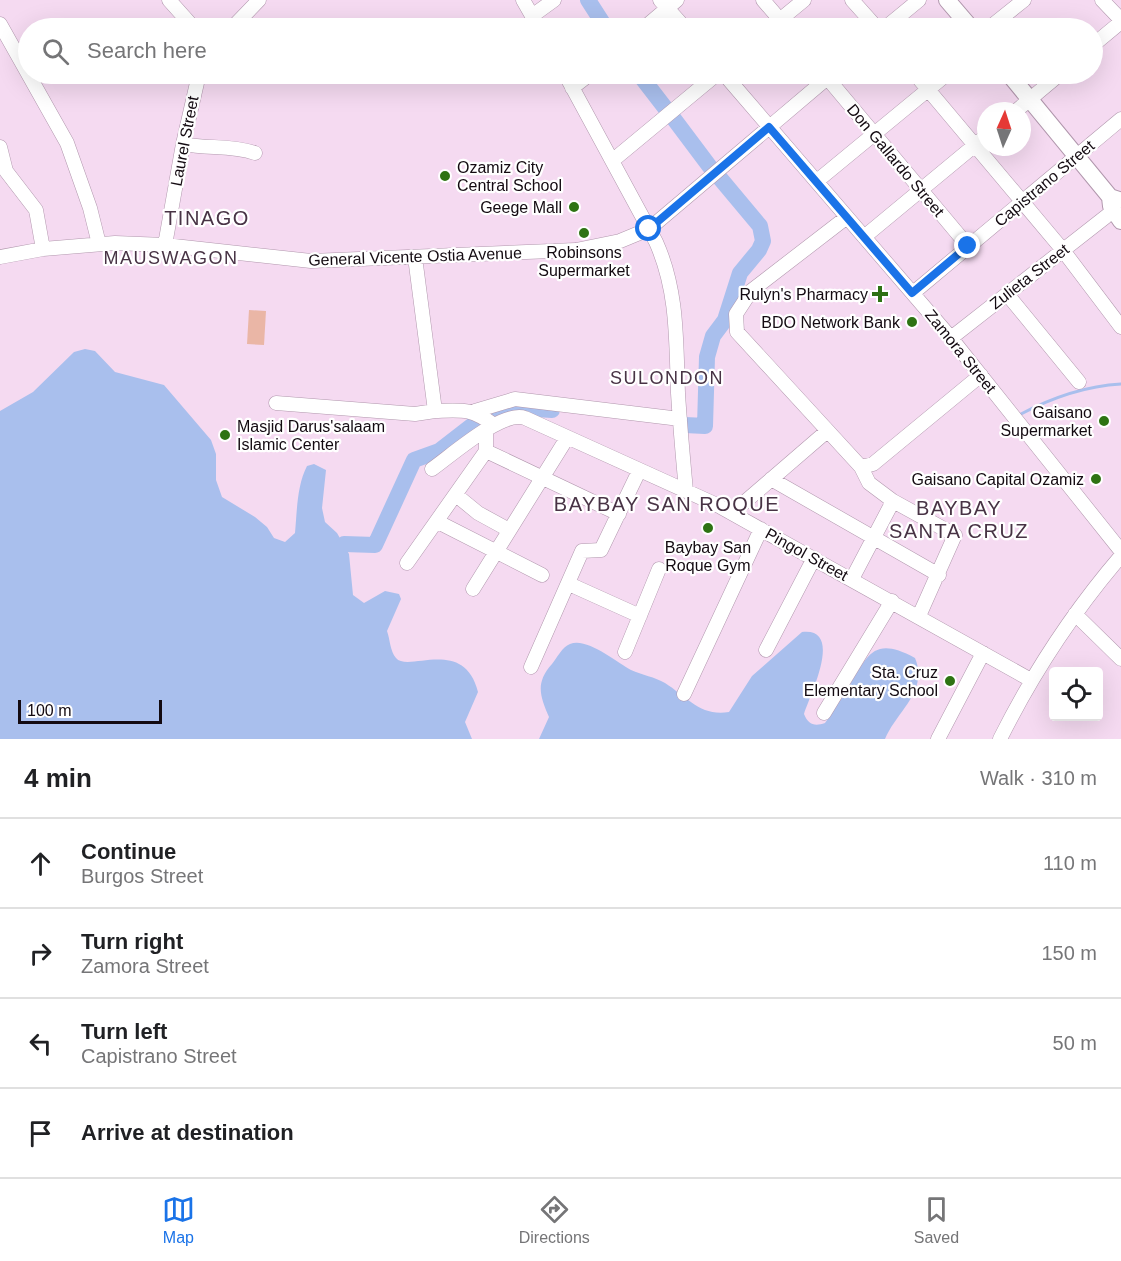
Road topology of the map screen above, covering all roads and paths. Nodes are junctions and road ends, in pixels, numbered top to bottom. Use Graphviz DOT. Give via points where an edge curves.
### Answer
graph roads {
  1 [pos="169,0"];
  2 [pos="259,0"];
  3 [pos="523,0"];
  4 [pos="554,0"];
  5 [pos="763,0"];
  6 [pos="804,0"];
  7 [pos="852,0"];
  8 [pos="919,0"];
  9 [pos="947,0"];
  10 [pos="1024,0"];
  11 [pos="1102,0"];
  12 [pos="668,3"];
  13 [pos="185,18"];
  14 [pos="242,18"];
  15 [pos="534,18"];
  16 [pos="539,18"];
  17 [pos="654,18"];
  18 [pos="678,18"];
  19 [pos="774,18"];
  20 [pos="787,18"];
  21 [pos="868,18"];
  22 [pos="897,18"];
  23 [pos="962,18"];
  24 [pos="1002,18"];
  25 [pos="1121,21"];
  26 [pos="0,24"];
  27 [pos="1103,37"];
  28 [pos="18,56"];
  29 [pos="34,84"];
  30 [pos="197,84"];
  31 [pos="570,84"];
  32 [pos="577,84"];
  33 [pos="705,84"];
  34 [pos="732,84"];
  35 [pos="818,84"];
  36 [pos="835,84"];
  37 [pos="924,84"];
  38 [pos="934,84"];
  39 [pos="1017,84"];
  40 [pos="1048,84"];
  41 [pos="572,88"];
  42 [pos="928,89"];
  43 [pos="1030,99"];
  44 [pos="1026,102"];
  45 [pos="1121,119"];
  46 [pos="769,127"];
  47 [pos="874,133"];
  48 [pos="977,136"];
  49 [pos="977,143"];
  50 [pos="183,144"];
  51 [pos="0,147"];
  52 [pos="255,153"];
  53 [pos="1077,155"];
  54 [pos="992,156"];
  55 [pos="612,161"];
  56 [pos="817,181"];
  57 [pos="921,189"];
  58 [pos="1022,201"];
  59 [pos="1116,207"];
  60 [pos="847,217"];
  61 [pos="649,229"];
  62 [pos="864,237"];
  63 [pos="99,244"];
  64 [pos="165,245"];
  65 [pos="968,246"];
  66 [pos="43,249"];
  67 [pos="1062,249"];
  68 [pos="0,257"];
  69 [pos="415,257"];
  70 [pos="912,293"];
  71 [pos="1007,294"];
  72 [pos="1121,327"];
  73 [pos="951,338"];
  74 [pos="981,375"];
  75 [pos="1079,382"];
  76 [pos="276,403"];
  77 [pos="435,411"];
  78 [pos="475,411"];
  79 [pos="680,419"];
  80 [pos="490,428"];
  81 [pos="826,432"];
  82 [pos="567,438"];
  83 [pos="486,451"];
  84 [pos="861,467"];
  85 [pos="432,469"];
  86 [pos="639,471"];
  87 [pos="542,478"];
  88 [pos="771,479"];
  89 [pos="686,491"];
  90 [pos="456,495"];
  91 [pos="893,501"];
  92 [pos="732,513"];
  93 [pos="619,514"];
  94 [pos="438,522"];
  95 [pos="761,529"];
  96 [pos="509,530"];
  97 [pos="873,538"];
  98 [pos="1121,551"];
  99 [pos="495,552"];
  100 [pos="1121,556"];
  101 [pos="814,558"];
  102 [pos="407,563"];
  103 [pos="659,569"];
  104 [pos="939,574"];
  105 [pos="542,575"];
  106 [pos="852,579"];
  107 [pos="569,584"];
  108 [pos="473,589"];
  109 [pos="892,601"];
  110 [pos="1075,614"];
  111 [pos="640,616"];
  112 [pos="918,616"];
  113 [pos="766,650"];
  114 [pos="625,652"];
  115 [pos="983,653"];
  116 [pos="1121,659"];
  117 [pos="531,667"];
  118 [pos="1031,680"];
  119 [pos="684,694"];
  120 [pos="824,713"];
  121 [pos="938,739"];
  122 [pos="1000,739"];
  1 -- 13 [label="street"];
  2 -- 14 [label="street"];
  3 -- 15 [label="street"];
  4 -- 16 [label="street"];
  5 -- 19 [label="street"];
  6 -- 20 [label="street"];
  7 -- 21 [label="street"];
  8 -- 22 [label="street"];
  9 -- 23 [label="main road"];
  10 -- 24 [label="street"];
  11 -- 25 [label="street"];
  12 -- 17 [label="street"];
  12 -- 18 [label="street"];
  25 -- 27 [label="street"];
  26 -- 28 [label="street"];
  29 -- 63 [label="street" via="67,143"];
  30 -- 50 [label="street, Laurel Street"];
  31 -- 41 [label="street"];
  32 -- 41 [label="street"];
  33 -- 55 [label="street"];
  34 -- 46 [label="street, Zamora Street"];
  35 -- 46 [label="street, General Vicente Ostia Avenue"];
  36 -- 47 [label="street, Don Gallardo Street"];
  37 -- 42 [label="street"];
  38 -- 42 [label="street"];
  39 -- 43 [label="main road"];
  40 -- 43 [label="street"];
  41 -- 55 [label="street"];
  42 -- 47 [label="street"];
  42 -- 48 [label="street"];
  43 -- 44 [label="street"];
  43 -- 53 [label="main road"];
  45 -- 53 [label="street, Capistrano Street"];
  46 -- 56 [label="street, Zamora Street"];
  46 -- 61 [label="street, General Vicente Ostia Avenue"];
  47 -- 56 [label="street"];
  47 -- 57 [label="street, Don Gallardo Street"];
  49 -- 57 [label="street"];
  50 -- 52 [label="street" via="205,148 230,146"];
  50 -- 64 [label="street, Laurel Street"];
  51 -- 66 [label="street" via="6,171 36,210"];
  53 -- 58 [label="street, Capistrano Street"];
  53 -- 59 [label="main road"];
  54 -- 58 [label="street"];
  55 -- 61 [label="street"];
  56 -- 60 [label="street, Zamora Street"];
  57 -- 62 [label="street"];
  57 -- 65 [label="street, Don Gallardo Street"];
  58 -- 65 [label="street, Capistrano Street"];
  58 -- 67 [label="street"];
  59 -- 67 [label="street, Zulieta Street"];
  60 -- 62 [label="street, Zamora Street"];
  60 -- 81 [label="street" via="752,291 735,320 737,332"];
  61 -- 69 [label="street, General Vicente Ostia Avenue" via="620,241 576,250"];
  61 -- 79 [label="street" via="662,256 673,297"];
  62 -- 70 [label="street, Zamora Street"];
  63 -- 64 [label="street, General Vicente Ostia Avenue"];
  63 -- 66 [label="street, General Vicente Ostia Avenue"];
  64 -- 69 [label="street, General Vicente Ostia Avenue" via="311,261"];
  65 -- 70 [label="street, Capistrano Street"];
  66 -- 68 [label="street, General Vicente Ostia Avenue"];
  67 -- 71 [label="street, Zulieta Street"];
  67 -- 72 [label="street"];
  69 -- 77 [label="street"];
  70 -- 73 [label="street, Zamora Street"];
  71 -- 73 [label="street, Zulieta Street"];
  71 -- 75 [label="street"];
  73 -- 74 [label="street, Zamora Street"];
  74 -- 84 [label="street" via="873,464"];
  74 -- 98 [label="street, Zamora Street"];
  76 -- 77 [label="street" via="415,414"];
  77 -- 78 [label="street"];
  78 -- 79 [label="street" via="514,399"];
  78 -- 80 [label="street"];
  79 -- 89 [label="street"];
  80 -- 82 [label="street, Pingol Street" via="520,416"];
  80 -- 83 [label="street"];
  80 -- 85 [label="street, Pingol Street"];
  81 -- 84 [label="street"];
  81 -- 88 [label="street"];
  82 -- 86 [label="street, Pingol Street"];
  82 -- 87 [label="street"];
  83 -- 87 [label="street"];
  83 -- 90 [label="street"];
  84 -- 91 [label="street" via="869,483"];
  86 -- 89 [label="street, Pingol Street"];
  86 -- 93 [label="street"];
  87 -- 93 [label="street"];
  87 -- 96 [label="street"];
  88 -- 92 [label="street"];
  88 -- 97 [label="street"];
  89 -- 92 [label="street, Pingol Street"];
  90 -- 94 [label="street"];
  90 -- 96 [label="street"];
  91 -- 97 [label="street"];
  91 -- 104 [label="street" via="955,536"];
  92 -- 95 [label="street, Pingol Street"];
  93 -- 107 [label="street" via="601,550 582,551"];
  94 -- 99 [label="street"];
  94 -- 102 [label="street"];
  95 -- 101 [label="street, Pingol Street"];
  95 -- 119 [label="street"];
  96 -- 99 [label="street"];
  97 -- 104 [label="street"];
  97 -- 106 [label="street"];
  99 -- 105 [label="street"];
  99 -- 108 [label="street"];
  100 -- 110 [label="street"];
  101 -- 106 [label="street, Pingol Street"];
  101 -- 113 [label="street"];
  103 -- 111 [label="street"];
  104 -- 112 [label="street"];
  106 -- 109 [label="street, Pingol Street"];
  107 -- 111 [label="street"];
  107 -- 117 [label="street"];
  109 -- 112 [label="street, Pingol Street"];
  109 -- 120 [label="street"];
  110 -- 116 [label="street"];
  110 -- 118 [label="street"];
  111 -- 114 [label="street"];
  112 -- 115 [label="street, Pingol Street"];
  115 -- 118 [label="street, Pingol Street"];
  115 -- 121 [label="street"];
  118 -- 122 [label="street"];
}
